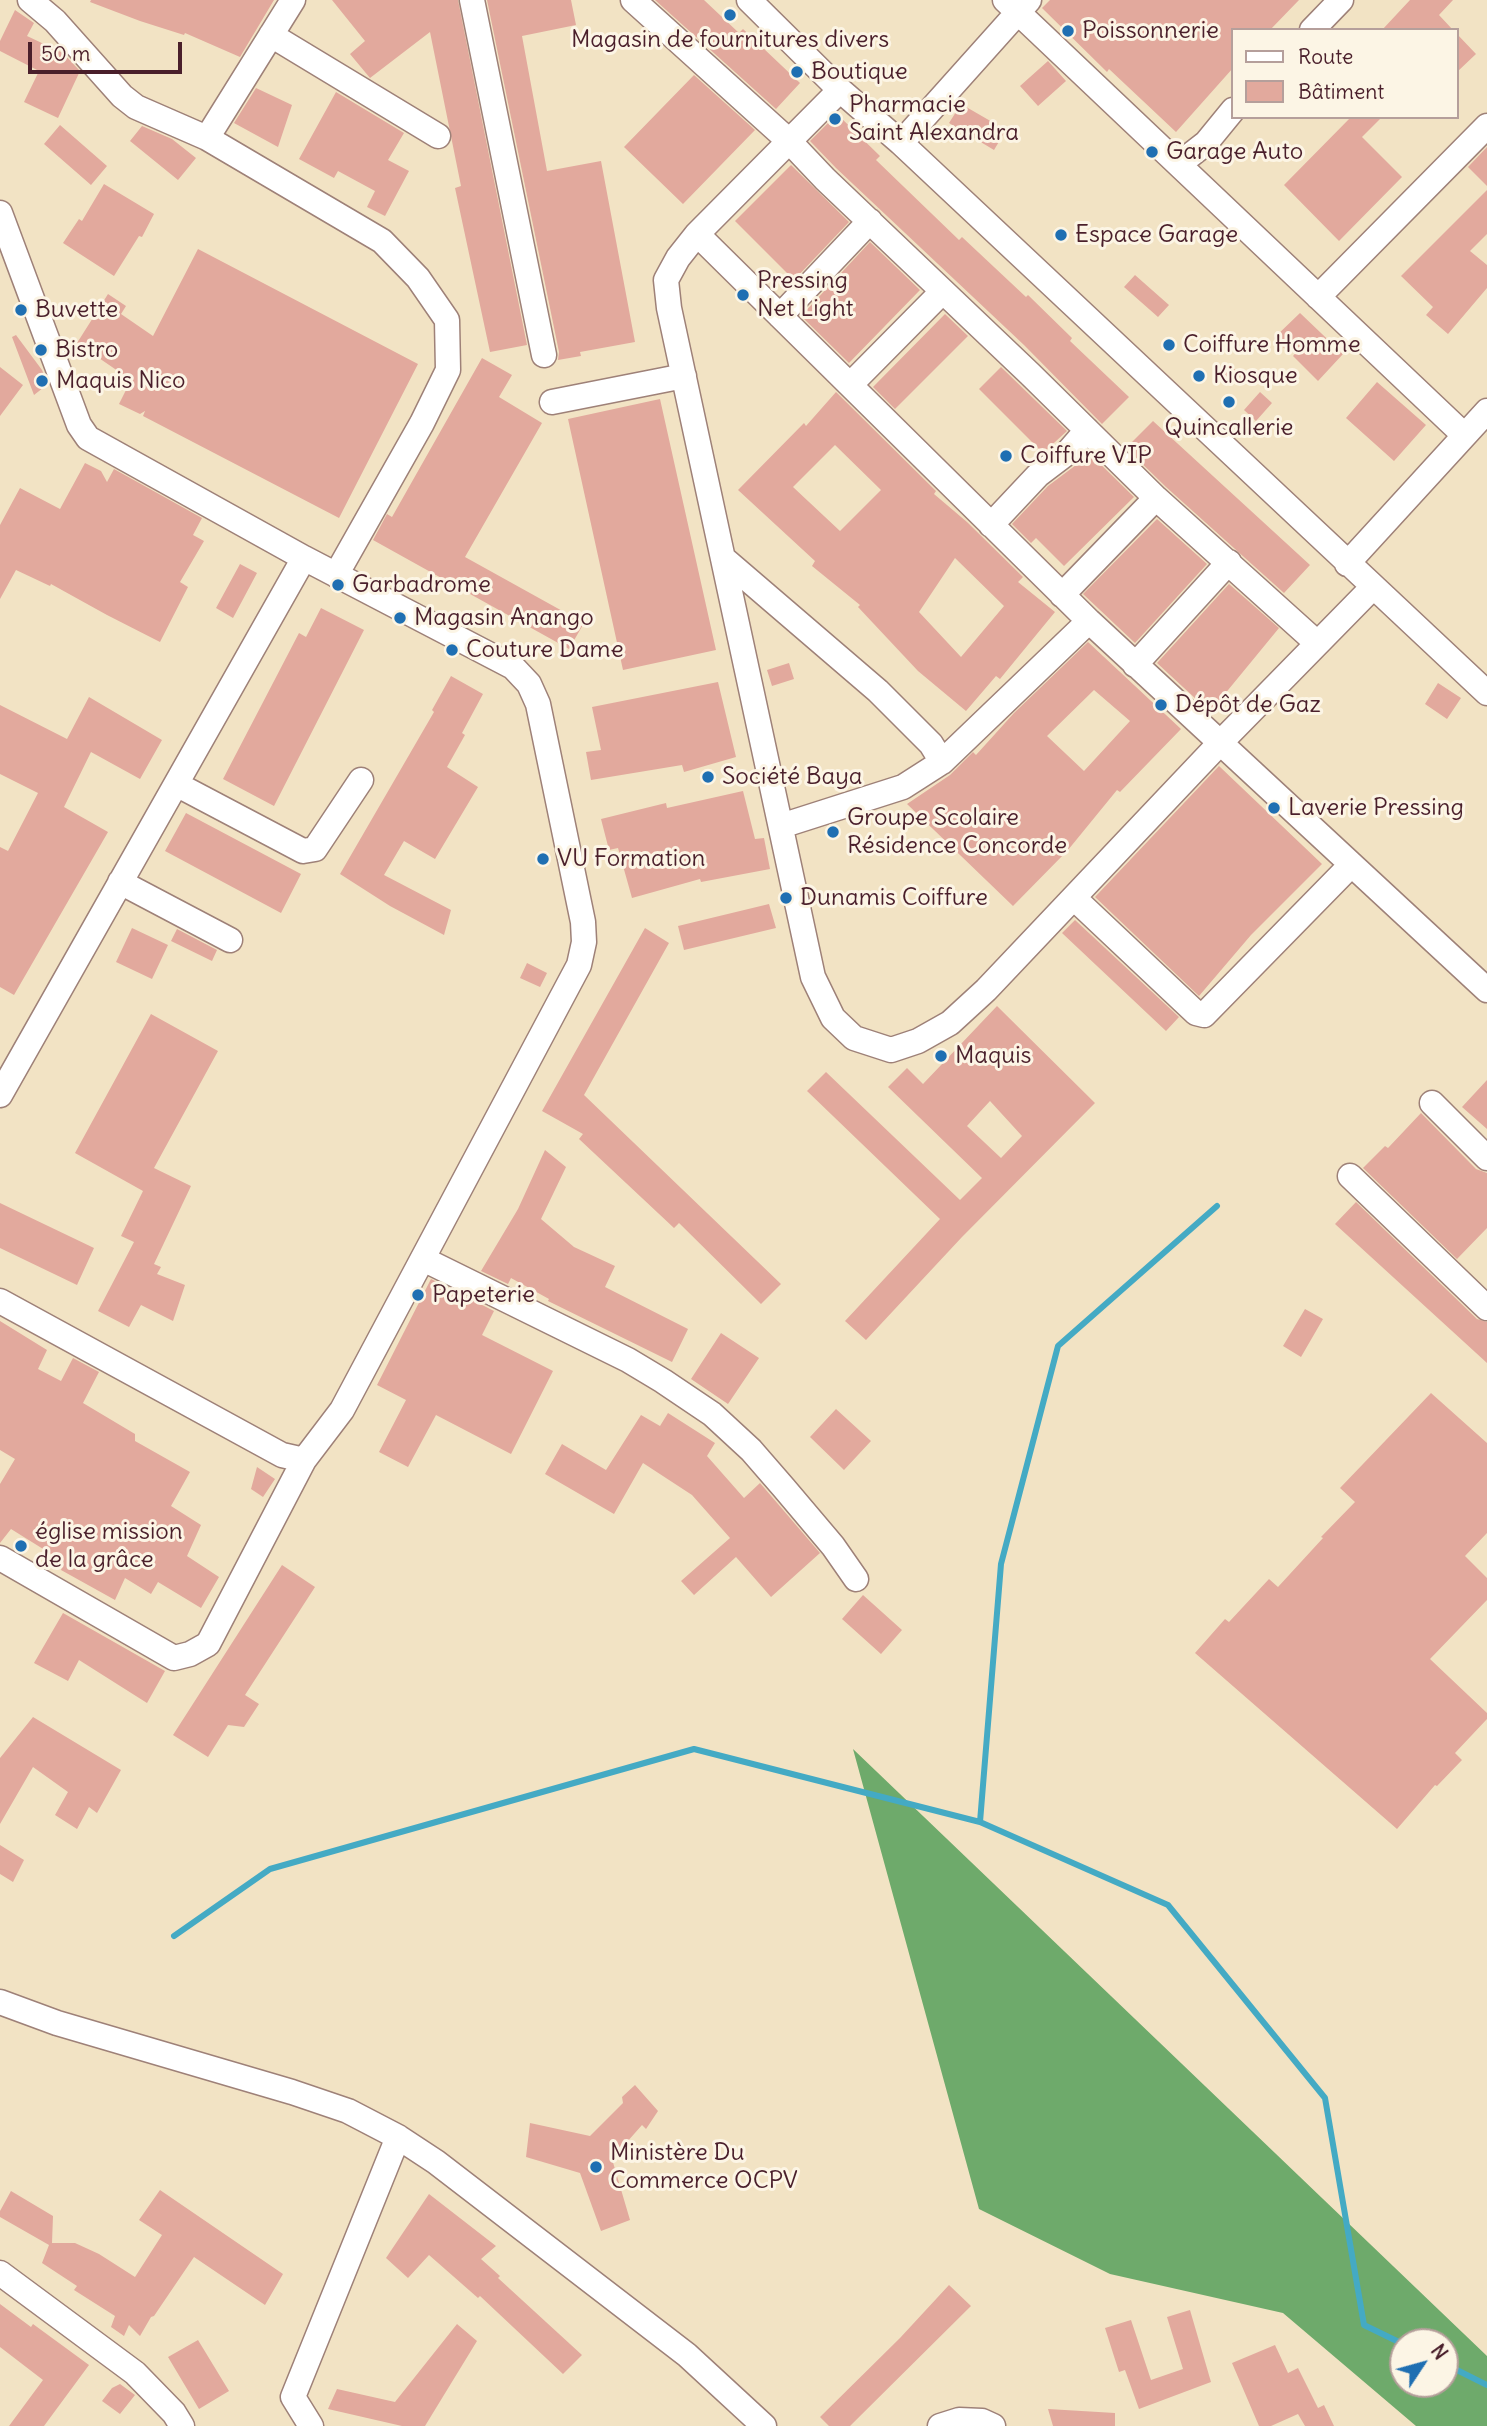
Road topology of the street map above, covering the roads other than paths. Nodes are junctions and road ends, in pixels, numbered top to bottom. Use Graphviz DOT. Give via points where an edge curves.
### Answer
graph roads {
  1 [pos="30,0"];
  2 [pos="293,0"];
  3 [pos="472,0"];
  4 [pos="632,0"];
  5 [pos="748,0"];
  6 [pos="1341,0"];
  7 [pos="1017,4"];
  8 [pos="1314,28"];
  9 [pos="271,35"];
  10 [pos="840,90"];
  11 [pos="1232,111"];
  12 [pos="1487,126"];
  13 [pos="438,136"];
  14 [pos="206,138"];
  15 [pos="789,141"];
  16 [pos="901,143"];
  17 [pos="1180,164"];
  18 [pos="0,213"];
  19 [pos="870,221"];
  20 [pos="697,234"];
  21 [pos="942,292"];
  22 [pos="1318,297"];
  23 [pos="780,316"];
  24 [pos="544,355"];
  25 [pos="684,376"];
  26 [pos="850,385"];
  27 [pos="552,402"];
  28 [pos="1487,411"];
  29 [pos="1087,430"];
  30 [pos="1463,435"];
  31 [pos="1156,498"];
  32 [pos="991,525"];
  33 [pos="304,558"];
  34 [pos="723,558"];
  35 [pos="1229,562"];
  36 [pos="1347,564"];
  37 [pos="336,575"];
  38 [pos="1372,588"];
  39 [pos="1062,595"];
  40 [pos="1089,621"];
  41 [pos="1317,643"];
  42 [pos="1135,664"];
  43 [pos="1487,693"];
  44 [pos="1220,743"];
  45 [pos="942,762"];
  46 [pos="360,779"];
  47 [pos="176,783"];
  48 [pos="781,826"];
  49 [pos="1351,865"];
  50 [pos="120,882"];
  51 [pos="1074,898"];
  52 [pos="230,940"];
  53 [pos="1487,990"];
  54 [pos="0,1096"];
  55 [pos="1432,1103"];
  56 [pos="1487,1158"];
  57 [pos="1350,1176"];
  58 [pos="423,1259"];
  59 [pos="0,1301"];
  60 [pos="1487,1308"];
  61 [pos="304,1460"];
  62 [pos="0,1558"];
  63 [pos="856,1579"];
  64 [pos="0,2002"];
  65 [pos="398,2137"];
  66 [pos="0,2273"];
  67 [pos="182,2426"];
  68 [pos="311,2426"];
  69 [pos="764,2426"];
  70 [pos="940,2426"];
  71 [pos="993,2426"];
  1 -- 14 [label="street" via="136,107"];
  2 -- 9 [label="street"];
  3 -- 24 [label="street"];
  4 -- 15 [label="street"];
  5 -- 10 [label="street"];
  6 -- 8 [label="street"];
  7 -- 16 [label="street"];
  7 -- 17 [label="street"];
  9 -- 13 [label="street"];
  9 -- 14 [label="street"];
  10 -- 15 [label="street"];
  10 -- 16 [label="street"];
  11 -- 17 [label="street" via="1206,143"];
  12 -- 22 [label="street"];
  14 -- 37 [label="street" via="382,241 418,278 447,320 448,370"];
  15 -- 19 [label="street"];
  15 -- 20 [label="street"];
  16 -- 36 [label="street"];
  17 -- 22 [label="street"];
  18 -- 33 [label="street" via="79,425 88,438"];
  19 -- 21 [label="street"];
  19 -- 23 [label="street"];
  20 -- 23 [label="street"];
  20 -- 25 [label="street" via="667,280"];
  21 -- 26 [label="street"];
  21 -- 29 [label="street"];
  22 -- 30 [label="street"];
  23 -- 26 [label="street"];
  25 -- 27 [label="street"];
  25 -- 34 [label="street"];
  26 -- 32 [label="street"];
  28 -- 30 [label="street"];
  29 -- 31 [label="street"];
  29 -- 32 [label="street"];
  30 -- 36 [label="street"];
  31 -- 35 [label="street"];
  31 -- 39 [label="street"];
  32 -- 39 [label="street"];
  33 -- 37 [label="street"];
  33 -- 47 [label="street"];
  34 -- 45 [label="street" via="878,691 931,744"];
  34 -- 48 [label="street"];
  35 -- 41 [label="street"];
  35 -- 42 [label="street"];
  36 -- 38 [label="street"];
  37 -- 58 [label="street" via="513,667 529,684 538,704 583,922 579,965"];
  38 -- 41 [label="street"];
  38 -- 43 [label="street"];
  39 -- 40 [label="street"];
  40 -- 42 [label="street"];
  40 -- 45 [label="street"];
  41 -- 44 [label="street"];
  42 -- 44 [label="street"];
  44 -- 49 [label="street"];
  44 -- 51 [label="street"];
  45 -- 48 [label="street" via="903,787"];
  46 -- 47 [label="street" via="315,849 303,851"];
  47 -- 50 [label="street"];
  48 -- 51 [label="street" via="818,988 833,1018 854,1038 891,1050 950,1023"];
  49 -- 51 [label="street" via="1204,1015 1196,1013"];
  49 -- 53 [label="street"];
  50 -- 52 [label="street"];
  50 -- 54 [label="street"];
  55 -- 56 [label="street"];
  57 -- 60 [label="street"];
  58 -- 61 [label="street" via="342,1410"];
  58 -- 63 [label="street" via="628,1360 712,1414 785,1488"];
  59 -- 61 [label="street" via="282,1455"];
  61 -- 62 [label="street" via="208,1644 190,1654 174,1658"];
  64 -- 65 [label="street" via="292,2092 348,2111"];
  65 -- 68 [label="street" via="293,2397"];
  65 -- 69 [label="street" via="687,2355"];
  66 -- 67 [label="street" via="135,2373"];
  70 -- 71 [label="street" via="959,2420"];
}
